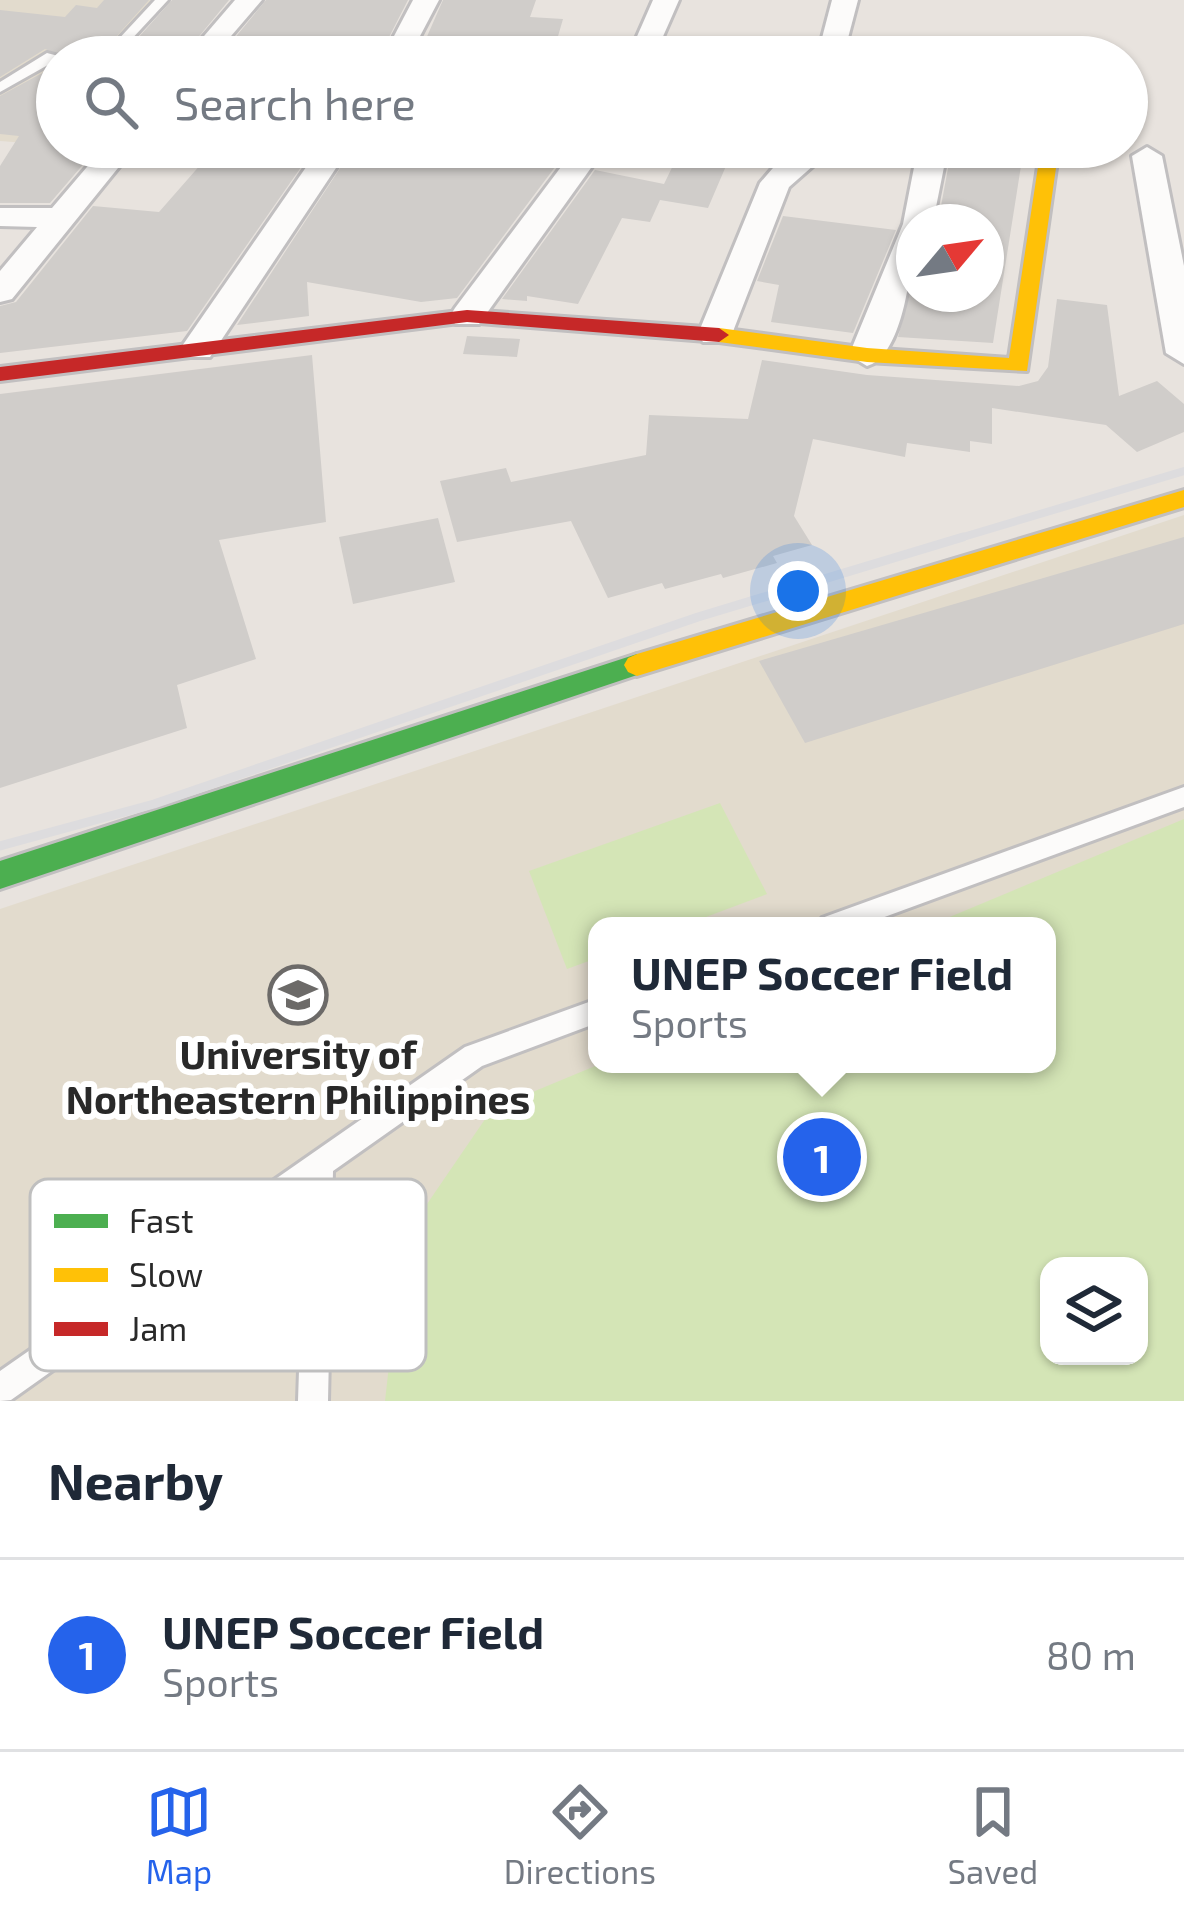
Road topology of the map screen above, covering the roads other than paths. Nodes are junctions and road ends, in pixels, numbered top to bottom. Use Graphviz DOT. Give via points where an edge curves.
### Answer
graph roads {
  1 [pos="162,0"];
  2 [pos="248,0"];
  3 [pos="426,0"];
  4 [pos="666,0"];
  5 [pos="845,0"];
  6 [pos="127,36"];
  7 [pos="217,36"];
  8 [pos="407,36"];
  9 [pos="650,36"];
  10 [pos="836,36"];
  11 [pos="36,64"];
  12 [pos="0,88"];
  13 [pos="1148,161"];
  14 [pos="102,168"];
  15 [pos="321,168"];
  16 [pos="576,168"];
  17 [pos="792,168"];
  18 [pos="929,168"];
  19 [pos="1047,168"];
  20 [pos="921,204"];
  21 [pos="0,217"];
  22 [pos="58,218"];
  23 [pos="896,279"];
  24 [pos="0,292"];
  25 [pos="467,316"];
  26 [pos="715,334"];
  27 [pos="198,349"];
  28 [pos="1184,353"];
  29 [pos="867,356"];
  30 [pos="0,374"];
  31 [pos="1184,498"];
  32 [pos="1184,797"];
  33 [pos="0,875"];
  34 [pos="855,917"];
  35 [pos="588,1014"];
  36 [pos="320,1162"];
  37 [pos="296,1179"];
  38 [pos="320,1179"];
  39 [pos="30,1368"];
  40 [pos="314,1371"];
  41 [pos="0,1389"];
  42 [pos="313,1401"];
  1 -- 6 [label="lane"];
  2 -- 7 [label="street"];
  3 -- 8 [label="street"];
  4 -- 9 [label="street"];
  5 -- 10 [label="street"];
  11 -- 12 [label="lane"];
  13 -- 28 [label="street"];
  14 -- 22 [label="street"];
  15 -- 27 [label="street"];
  16 -- 25 [label="street"];
  17 -- 26 [label="street" via="775,183"];
  18 -- 20 [label="street"];
  19 -- 29 [label="street" via="1019,366"];
  21 -- 22 [label="street"];
  22 -- 24 [label="street"];
  23 -- 29 [label="street"];
  25 -- 26 [label="street"];
  25 -- 27 [label="street"];
  26 -- 29 [label="street"];
  27 -- 30 [label="street"];
  31 -- 33 [label="street" via="666,656"];
  32 -- 34 [label="lane"];
  35 -- 36 [label="lane" via="474,1055"];
  36 -- 37 [label="lane"];
  36 -- 38 [label="lane"];
  39 -- 41 [label="lane"];
  40 -- 42 [label="lane"];
}
